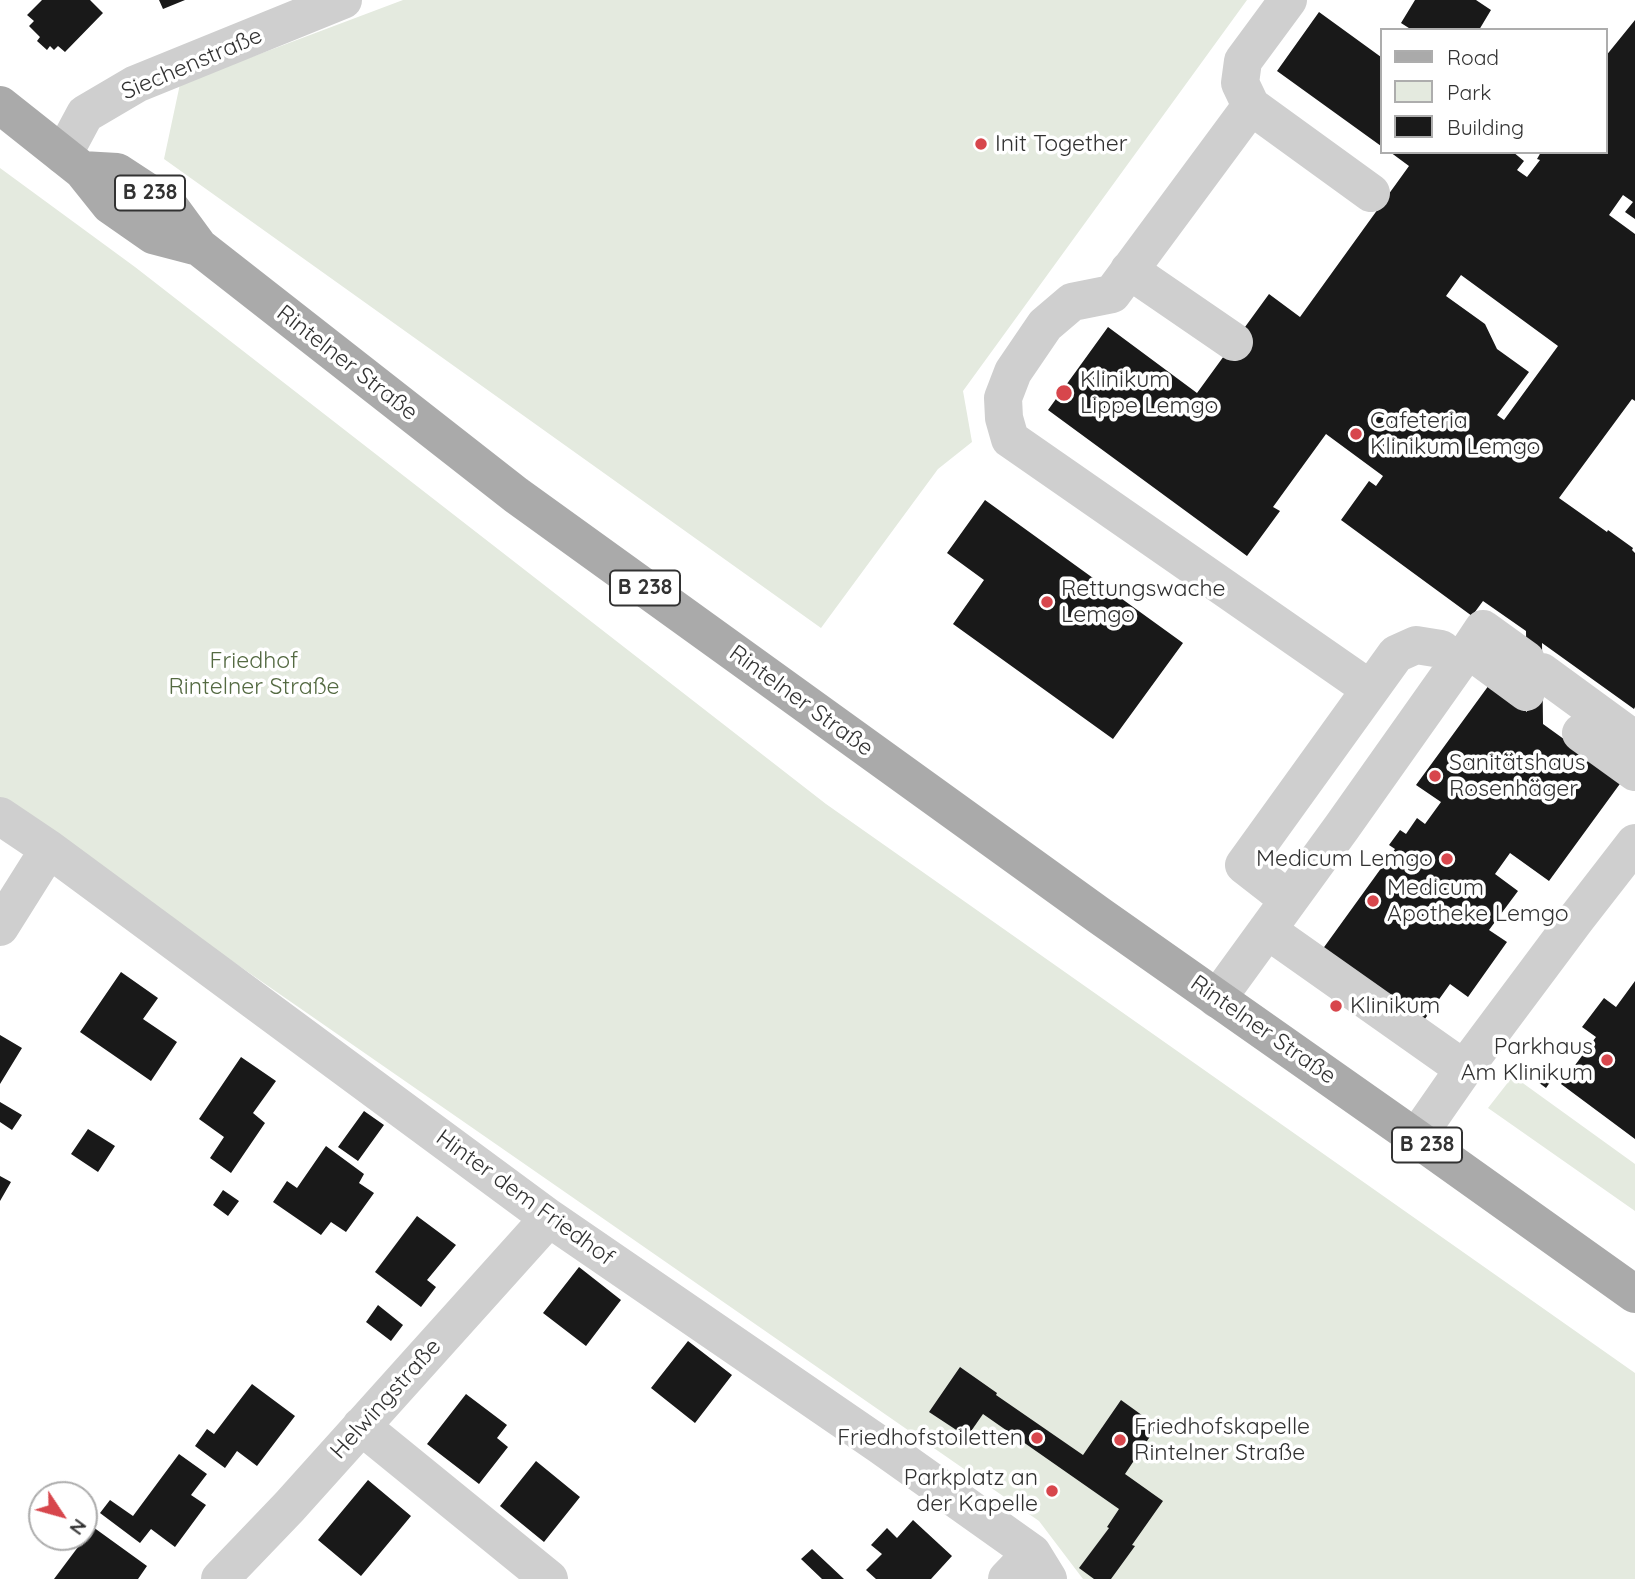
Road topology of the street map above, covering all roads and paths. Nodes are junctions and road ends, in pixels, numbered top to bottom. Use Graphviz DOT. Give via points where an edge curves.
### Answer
graph roads {
  1 [pos="343,0"];
  2 [pos="1288,0"];
  3 [pos="0,105"];
  4 [pos="1251,106"];
  5 [pos="72,162"];
  6 [pos="1371,193"];
  7 [pos="1129,271"];
  8 [pos="1234,342"];
  9 [pos="1370,689"];
  10 [pos="1635,740"];
  11 [pos="1635,772"];
  12 [pos="0,816"];
  13 [pos="49,849"];
  14 [pos="1633,850"];
  15 [pos="1289,900"];
  16 [pos="0,927"];
  17 [pos="1266,930"];
  18 [pos="1217,999"];
  19 [pos="1464,1069"];
  20 [pos="1416,1138"];
  21 [pos="549,1217"];
  22 [pos="1635,1294"];
  23 [pos="361,1426"];
  24 [pos="1029,1571"];
  25 [pos="220,1579"];
  26 [pos="549,1579"];
  1 -- 5 [label="street, Siechenstraße" via="136,84 86,114"];
  2 -- 4 [label="street" via="1243,61 1240,83"];
  3 -- 5 [label="main road"];
  4 -- 6 [label="street"];
  4 -- 7 [label="street"];
  5 -- 18 [label="main road, Rintelner Straße / B 238" via="117,172 169,206 199,247 516,495"];
  7 -- 8 [label="street"];
  7 -- 9 [label="street" via="1112,294 1072,302 1045,325 1013,372 1003,398 1010,439"];
  9 -- 15 [label="street" via="1244,865"];
  9 -- 15 [label="street" via="1396,654 1416,645 1441,649 1458,663"];
  10 -- 11 [label="street" via="1534,682"];
  12 -- 13 [label="street, Hinter dem Friedhof"];
  13 -- 16 [label="street"];
  13 -- 21 [label="street, Hinter dem Friedhof"];
  14 -- 19 [label="street"];
  15 -- 17 [label="street"];
  17 -- 18 [label="street"];
  17 -- 19 [label="street"];
  18 -- 20 [label="main road, Rintelner Straße / B 238"];
  19 -- 20 [label="street"];
  20 -- 22 [label="main road, Rintelner Straße / B 238"];
  21 -- 23 [label="street, Helwingstraße"];
  21 -- 24 [label="street, Hinter dem Friedhof" via="880,1445"];
  23 -- 25 [label="street, Helwingstraße"];
  23 -- 26 [label="street"];
}
